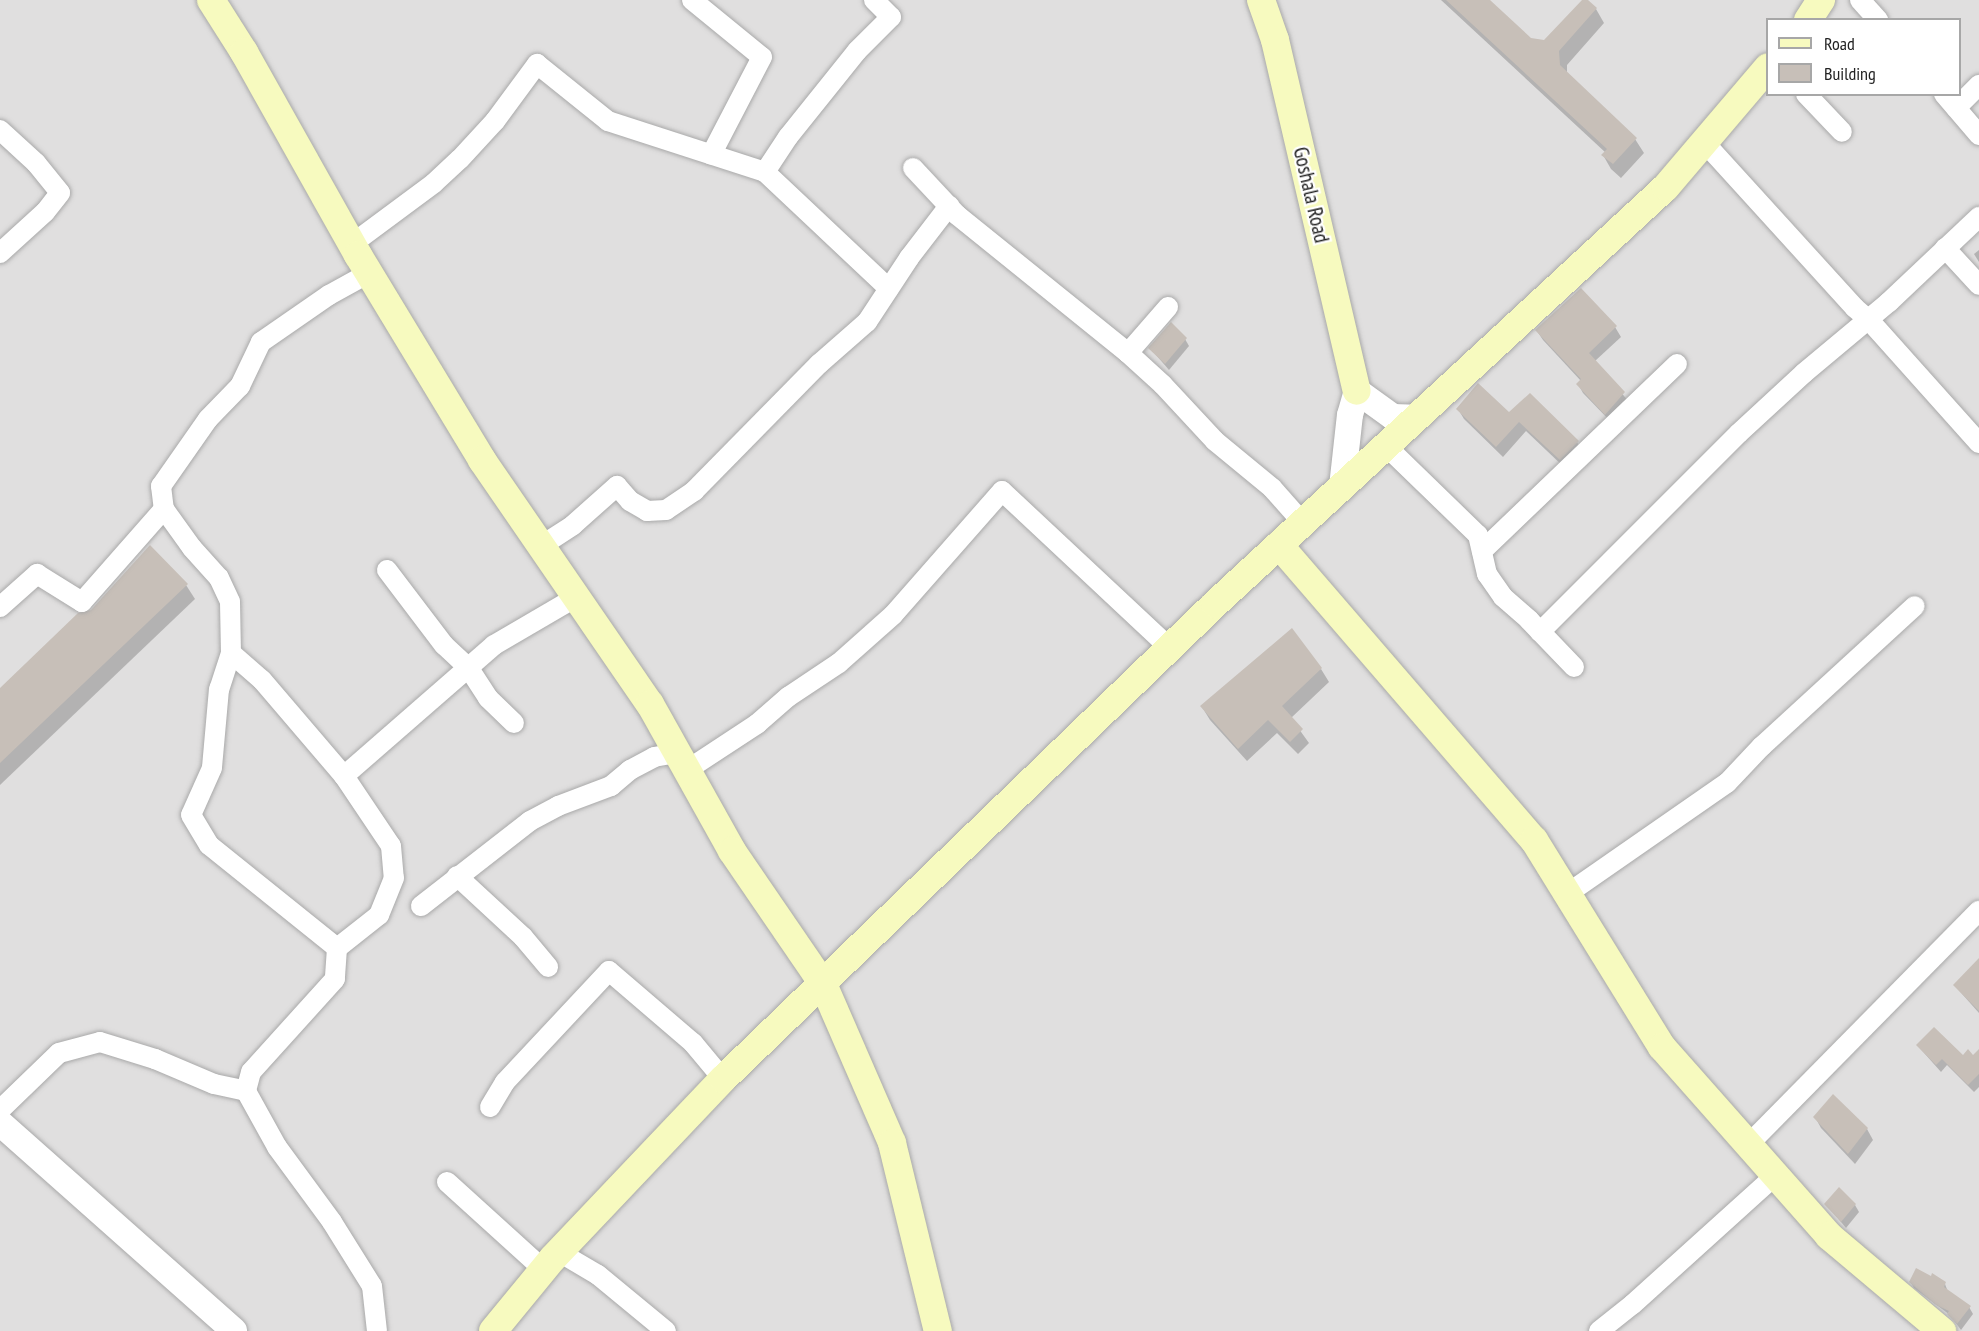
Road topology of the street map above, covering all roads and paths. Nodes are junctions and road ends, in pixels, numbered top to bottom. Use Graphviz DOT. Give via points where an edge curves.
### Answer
graph roads {
  1 [pos="211,0"];
  2 [pos="692,0"];
  3 [pos="874,0"];
  4 [pos="1261,0"];
  5 [pos="1821,0"];
  6 [pos="1860,0"];
  7 [pos="1809,18"];
  8 [pos="1876,18"];
  9 [pos="1766,68"];
  10 [pos="1979,85"];
  11 [pos="1961,95"];
  12 [pos="1808,96"];
  13 [pos="1950,101"];
  14 [pos="0,130"];
  15 [pos="1842,132"];
  16 [pos="1979,135"];
  17 [pos="1704,142"];
  18 [pos="711,154"];
  19 [pos="913,168"];
  20 [pos="765,172"];
  21 [pos="949,206"];
  22 [pos="1979,218"];
  23 [pos="352,244"];
  24 [pos="1946,248"];
  25 [pos="0,253"];
  26 [pos="369,273"];
  27 [pos="1979,285"];
  28 [pos="889,289"];
  29 [pos="1168,307"];
  30 [pos="1869,320"];
  31 [pos="1128,353"];
  32 [pos="1677,364"];
  33 [pos="1357,391"];
  34 [pos="1416,418"];
  35 [pos="1979,443"];
  36 [pos="1386,446"];
  37 [pos="1342,487"];
  38 [pos="164,509"];
  39 [pos="1303,523"];
  40 [pos="1280,545"];
  41 [pos="541,546"];
  42 [pos="1482,551"];
  43 [pos="387,570"];
  44 [pos="576,597"];
  45 [pos="1915,606"];
  46 [pos="0,607"];
  47 [pos="1540,632"];
  48 [pos="1170,648"];
  49 [pos="231,653"];
  50 [pos="468,667"];
  51 [pos="1574,667"];
  52 [pos="514,723"];
  53 [pos="682,761"];
  54 [pos="344,776"];
  55 [pos="457,876"];
  56 [pos="1567,894"];
  57 [pos="421,906"];
  58 [pos="1979,911"];
  59 [pos="337,948"];
  60 [pos="548,967"];
  61 [pos="823,984"];
  62 [pos="723,1079"];
  63 [pos="246,1091"];
  64 [pos="490,1107"];
  65 [pos="0,1110"];
  66 [pos="0,1123"];
  67 [pos="1748,1145"];
  68 [pos="1776,1176"];
  69 [pos="447,1182"];
  70 [pos="551,1261"];
  71 [pos="234,1331"];
  72 [pos="377,1331"];
  73 [pos="493,1331"];
  74 [pos="666,1331"];
  75 [pos="938,1331"];
  76 [pos="1599,1331"];
  77 [pos="1942,1331"];
  1 -- 23 [label="main road" via="244,51"];
  2 -- 18 [label="street" via="762,57"];
  3 -- 20 [label="street" via="891,17 857,51"];
  4 -- 33 [label="main road, Goshala Road" via="1275,40"];
  5 -- 7 [label="main road"];
  6 -- 8 [label="street"];
  9 -- 17 [label="main road"];
  10 -- 11 [label="street"];
  12 -- 15 [label="street"];
  13 -- 16 [label="street"];
  14 -- 25 [label="street" via="60,193"];
  17 -- 30 [label="street"];
  17 -- 34 [label="main road" via="1666,187"];
  18 -- 20 [label="street"];
  18 -- 23 [label="street" via="608,121 537,64 495,121 460,159"];
  19 -- 21 [label="street"];
  20 -- 28 [label="street"];
  21 -- 28 [label="street"];
  21 -- 31 [label="street"];
  22 -- 24 [label="street"];
  23 -- 26 [label="main road"];
  24 -- 27 [label="street"];
  24 -- 30 [label="street"];
  26 -- 38 [label="street" via="261,342 240,386 208,419 161,486"];
  26 -- 41 [label="main road" via="482,460"];
  28 -- 41 [label="street" via="867,322 819,364 694,491 666,510 647,511 630,501 617,486 573,525"];
  29 -- 31 [label="street"];
  30 -- 35 [label="street"];
  30 -- 47 [label="street" via="1739,433"];
  31 -- 39 [label="street" via="1215,441 1272,488"];
  32 -- 42 [label="street"];
  33 -- 34 [label="street" via="1393,417"];
  33 -- 37 [label="street" via="1350,415"];
  34 -- 36 [label="main road"];
  36 -- 37 [label="main road"];
  36 -- 42 [label="street" via="1478,535"];
  37 -- 39 [label="main road"];
  38 -- 46 [label="street" via="82,602 37,574"];
  38 -- 49 [label="street" via="223,586 230,602"];
  39 -- 40 [label="main road"];
  40 -- 48 [label="main road"];
  40 -- 56 [label="main road" via="1534,840"];
  41 -- 44 [label="main road"];
  42 -- 47 [label="street" via="1487,574 1503,597"];
  43 -- 50 [label="street" via="444,645"];
  44 -- 50 [label="street" via="494,645"];
  44 -- 53 [label="main road" via="650,704"];
  45 -- 56 [label="street" via="1727,783"];
  47 -- 51 [label="street"];
  48 -- 53 [label="street" via="1002,490 893,615 838,663 757,724"];
  48 -- 61 [label="main road"];
  49 -- 54 [label="street" via="262,680"];
  49 -- 59 [label="street" via="219,689 212,768 191,815 209,845"];
  50 -- 52 [label="street" via="489,698"];
  50 -- 54 [label="street"];
  53 -- 55 [label="street" via="654,758 630,770 611,786 530,820"];
  53 -- 61 [label="main road" via="732,851"];
  54 -- 59 [label="street" via="391,846 394,878 378,915"];
  55 -- 57 [label="street"];
  55 -- 60 [label="street" via="523,937"];
  56 -- 67 [label="main road" via="1662,1047"];
  58 -- 67 [label="street"];
  59 -- 63 [label="street" via="335,980 251,1072"];
  61 -- 62 [label="main road"];
  61 -- 75 [label="main road" via="892,1143"];
  62 -- 64 [label="street" via="686,1036 609,971 505,1082"];
  62 -- 70 [label="main road"];
  63 -- 65 [label="street" via="214,1084 155,1059 100,1042 59,1053"];
  63 -- 72 [label="street" via="277,1147 332,1222 372,1286"];
  66 -- 71 [label="street"];
  67 -- 68 [label="main road"];
  68 -- 76 [label="street"];
  68 -- 77 [label="main road" via="1829,1236"];
  69 -- 70 [label="street"];
  70 -- 73 [label="main road"];
  70 -- 74 [label="street" via="598,1275"];
}
